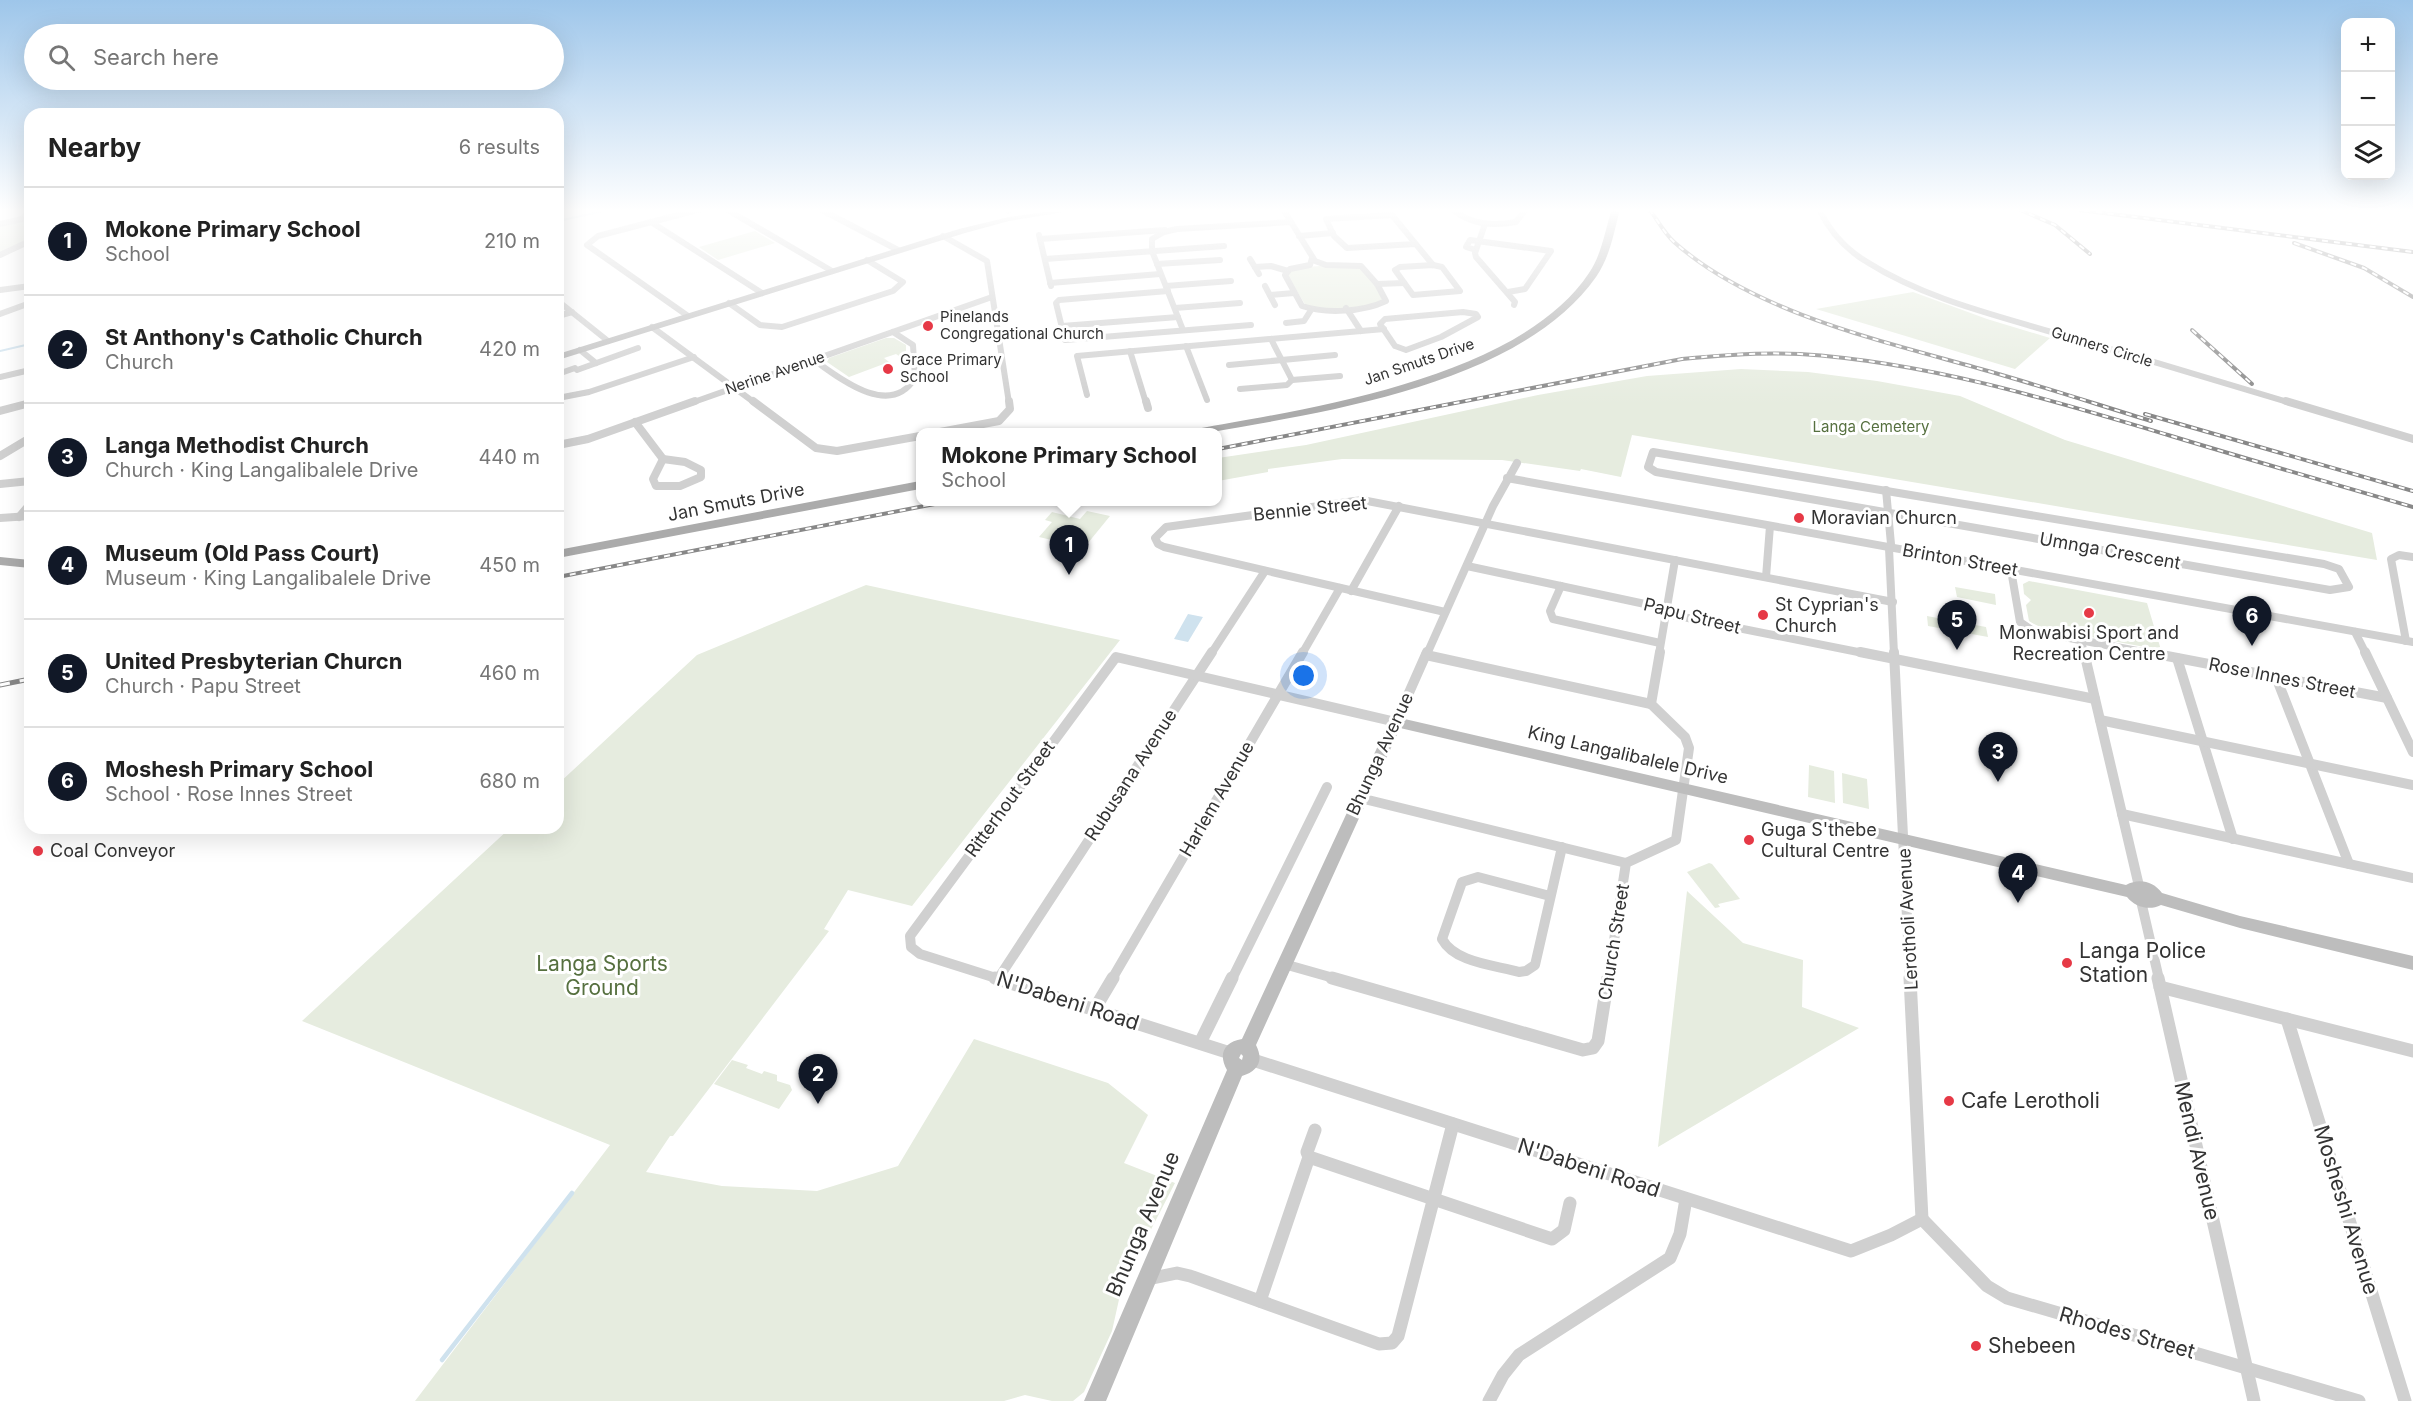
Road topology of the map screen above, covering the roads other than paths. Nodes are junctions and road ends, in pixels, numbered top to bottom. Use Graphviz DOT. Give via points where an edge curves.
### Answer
graph roads {
  1 [pos="629,274"];
  2 [pos="733,274"];
  3 [pos="821,274"];
  4 [pos="893,274"];
  5 [pos="989,274"];
  6 [pos="1049,274"];
  7 [pos="1156,274"];
  8 [pos="1160,274"];
  9 [pos="1285,274"];
  10 [pos="1368,274"];
  11 [pos="1398,274"];
  12 [pos="1448,274"];
  13 [pos="1492,274"];
  14 [pos="1535,274"];
  15 [pos="1592,274"];
  16 [pos="1892,274"];
  17 [pos="1231,281"];
  18 [pos="1404,283"];
  19 [pos="1377,284"];
  20 [pos="1265,286"];
  21 [pos="24,287"];
  22 [pos="1167,289"];
  23 [pos="0,290"];
  24 [pos="1508,292"];
  25 [pos="762,293"];
  26 [pos="1294,293"];
  27 [pos="1270,295"];
  28 [pos="992,297"];
  29 [pos="729,303"];
  30 [pos="1240,303"];
  31 [pos="24,305"];
  32 [pos="1275,305"];
  33 [pos="1514,305"];
  34 [pos="564,306"];
  35 [pos="1175,308"];
  36 [pos="1346,308"];
  37 [pos="1311,310"];
  38 [pos="572,312"];
  39 [pos="0,314"];
  40 [pos="564,314"];
  41 [pos="1280,314"];
  42 [pos="688,316"];
  43 [pos="1178,316"];
  44 [pos="1286,323"];
  45 [pos="1061,325"];
  46 [pos="1251,325"];
  47 [pos="652,327"];
  48 [pos="1383,329"];
  49 [pos="1183,330"];
  50 [pos="1361,331"];
  51 [pos="893,332"];
  52 [pos="1290,333"];
  53 [pos="1270,339"];
  54 [pos="608,341"];
  55 [pos="1186,346"];
  56 [pos="638,348"];
  57 [pos="580,350"];
  58 [pos="1130,351"];
  59 [pos="564,355"];
  60 [pos="1335,355"];
  61 [pos="694,357"];
  62 [pos="814,360"];
  63 [pos="1281,360"];
  64 [pos="596,363"];
  65 [pos="1229,365"];
  66 [pos="24,371"];
  67 [pos="564,372"];
  68 [pos="1340,376"];
  69 [pos="0,377"];
  70 [pos="1292,380"];
  71 [pos="734,387"];
  72 [pos="1240,389"];
  73 [pos="1087,395"];
  74 [pos="564,397"];
  75 [pos="1207,400"];
  76 [pos="24,405"];
  77 [pos="1148,408"];
  78 [pos="0,411"];
  79 [pos="635,422"];
  80 [pos="965,428"];
  81 [pos="1216,428"];
  82 [pos="916,437"];
  83 [pos="2413,440"];
  84 [pos="24,442"];
  85 [pos="564,444"];
  86 [pos="0,456"];
  87 [pos="663,459"];
  88 [pos="1518,463"];
  89 [pos="1507,478"];
  90 [pos="24,482"];
  91 [pos="0,484"];
  92 [pos="916,486"];
  93 [pos="1886,490"];
  94 [pos="1399,506"];
  95 [pos="24,511"];
  96 [pos="1889,513"];
  97 [pos="19,517"];
  98 [pos="24,517"];
  99 [pos="0,518"];
  100 [pos="1486,523"];
  101 [pos="1770,526"];
  102 [pos="1890,548"];
  103 [pos="564,553"];
  104 [pos="2413,556"];
  105 [pos="1675,560"];
  106 [pos="0,561"];
  107 [pos="24,565"];
  108 [pos="0,566"];
  109 [pos="24,566"];
  110 [pos="1467,566"];
  111 [pos="2011,570"];
  112 [pos="1265,571"];
  113 [pos="1766,577"];
  114 [pos="1561,586"];
  115 [pos="1340,588"];
  116 [pos="1352,591"];
  117 [pos="1893,602"];
  118 [pos="1666,611"];
  119 [pos="1445,612"];
  120 [pos="2355,632"];
  121 [pos="2082,640"];
  122 [pos="2410,642"];
  123 [pos="1660,643"];
  124 [pos="1426,655"];
  125 [pos="1116,657"];
  126 [pos="2176,658"];
  127 [pos="1896,659"];
  128 [pos="1197,674"];
  129 [pos="2276,677"];
  130 [pos="1278,694"];
  131 [pos="2095,699"];
  132 [pos="2387,699"];
  133 [pos="1651,704"];
  134 [pos="2100,720"];
  135 [pos="1396,722"];
  136 [pos="2203,741"];
  137 [pos="2413,752"];
  138 [pos="2309,763"];
  139 [pos="2413,785"];
  140 [pos="1327,788"];
  141 [pos="1684,788"];
  142 [pos="1360,798"];
  143 [pos="2122,814"];
  144 [pos="2233,838"];
  145 [pos="1904,840"];
  146 [pos="1562,847"];
  147 [pos="1626,863"];
  148 [pos="2349,864"];
  149 [pos="2413,878"];
  150 [pos="2142,894"];
  151 [pos="1550,896"];
  152 [pos="910,944"];
  153 [pos="2413,963"];
  154 [pos="1284,964"];
  155 [pos="998,979"];
  156 [pos="2160,987"];
  157 [pos="1094,1010"];
  158 [pos="2287,1018"];
  159 [pos="1200,1043"];
  160 [pos="2413,1051"];
  161 [pos="1242,1057"];
  162 [pos="1453,1124"];
  163 [pos="1315,1130"];
  164 [pos="1309,1157"];
  165 [pos="1686,1199"];
  166 [pos="1434,1200"];
  167 [pos="1570,1203"];
  168 [pos="1922,1219"];
  169 [pos="1146,1279"];
  170 [pos="1260,1300"];
  171 [pos="2246,1366"];
  172 [pos="1095,1401"];
  173 [pos="1489,1401"];
  174 [pos="2254,1401"];
  175 [pos="2359,1401"];
  176 [pos="2405,1401"];
  1 -- 42 [label="street"];
  2 -- 25 [label="street"];
  3 -- 25 [label="street"];
  4 -- 29 [label="street" via="903,282 894,291 782,327 760,325"];
  5 -- 28 [label="street"];
  6 -- 7 [label="street" via="1051,285"];
  8 -- 22 [label="street"];
  9 -- 26 [label="street"];
  10 -- 19 [label="street"];
  11 -- 18 [label="street"];
  12 -- 18 [label="street" via="1460,291 1416,295"];
  13 -- 24 [label="street"];
  14 -- 24 [label="street" via="1525,289"];
  15 -- 81 [label="main road, Jan Smuts Drive" via="1561,309 1518,340 1476,361 1405,388 1359,400"];
  16 -- 83 [label="street, Gunners Circle" via="1938,296 2014,321"];
  17 -- 22 [label="street"];
  18 -- 19 [label="street"];
  19 -- 36 [label="street" via="1386,298 1384,303"];
  20 -- 27 [label="street"];
  21 -- 23 [label="street"];
  22 -- 35 [label="street"];
  22 -- 45 [label="street" via="1059,300 1056,303"];
  24 -- 33 [label="street"];
  25 -- 29 [label="street"];
  26 -- 27 [label="street"];
  26 -- 37 [label="street" via="1302,306"];
  27 -- 32 [label="street"];
  28 -- 51 [label="street, Nerine Avenue"];
  28 -- 80 [label="street" via="1010,409 990,424"];
  29 -- 42 [label="street"];
  30 -- 35 [label="street"];
  31 -- 39 [label="street"];
  34 -- 38 [label="street"];
  35 -- 43 [label="street"];
  36 -- 37 [label="street"];
  36 -- 50 [label="street"];
  37 -- 44 [label="street" via="1304,321"];
  38 -- 40 [label="street"];
  38 -- 54 [label="street"];
  41 -- 44 [label="street"];
  42 -- 47 [label="street"];
  43 -- 45 [label="street"];
  43 -- 49 [label="street"];
  44 -- 52 [label="street"];
  45 -- 49 [label="street" via="1065,340"];
  46 -- 49 [label="street"];
  47 -- 54 [label="street"];
  47 -- 61 [label="street"];
  48 -- 48 [label="street" via="1380,322 1385,319 1463,312 1479,315 1441,337 1406,350 1395,346"];
  48 -- 50 [label="street"];
  50 -- 53 [label="street"];
  51 -- 62 [label="street, Nerine Avenue"];
  51 -- 62 [label="street" via="913,345 915,378 908,388 894,394 861,392"];
  53 -- 55 [label="street"];
  53 -- 63 [label="street"];
  54 -- 57 [label="street"];
  55 -- 58 [label="street"];
  55 -- 75 [label="street"];
  56 -- 64 [label="street"];
  57 -- 59 [label="street"];
  57 -- 64 [label="street"];
  58 -- 73 [label="street" via="1077,356"];
  58 -- 77 [label="street"];
  60 -- 63 [label="street"];
  61 -- 71 [label="street"];
  61 -- 74 [label="street"];
  62 -- 71 [label="street, Nerine Avenue"];
  63 -- 65 [label="street"];
  63 -- 70 [label="street"];
  64 -- 67 [label="street"];
  66 -- 69 [label="street"];
  68 -- 70 [label="street"];
  70 -- 72 [label="street" via="1287,385"];
  71 -- 79 [label="street, Nerine Avenue"];
  71 -- 82 [label="street" via="816,448 837,451"];
  76 -- 78 [label="street"];
  79 -- 85 [label="street, Nerine Avenue"];
  79 -- 87 [label="street"];
  84 -- 86 [label="street"];
  87 -- 87 [label="street" via="694,466 701,470 701,477 684,485 656,486 653,479"];
  88 -- 89 [label="street, Bhunga Avenue"];
  89 -- 100 [label="street, Bhunga Avenue"];
  89 -- 101 [label="street, Brinton Street"];
  90 -- 91 [label="street"];
  92 -- 103 [label="main road, Jan Smuts Drive"];
  93 -- 96 [label="street, Lerotholi Avenue"];
  93 -- 96 [label="street, Umnga Crescent" via="1663,452 1653,452 1648,464 1656,472"];
  93 -- 96 [label="street, Umnga Crescent" via="2324,564 2339,569 2349,587 2330,590"];
  94 -- 100 [label="street, Bennie Street"];
  94 -- 112 [label="street, Bennie Street" via="1356,500 1166,527 1155,538 1164,547"];
  94 -- 116 [label="street"];
  95 -- 97 [label="street"];
  96 -- 102 [label="street, Lerotholi Avenue"];
  97 -- 98 [label="street"];
  97 -- 99 [label="street"];
  100 -- 105 [label="street, Bennie Street"];
  100 -- 110 [label="street, Bhunga Avenue"];
  101 -- 102 [label="street, Brinton Street"];
  101 -- 113 [label="street"];
  102 -- 111 [label="street, Brinton Street"];
  102 -- 117 [label="street, Lerotholi Avenue"];
  104 -- 122 [label="street" via="2397,555 2391,559"];
  105 -- 113 [label="street, Bennie Street"];
  105 -- 118 [label="street"];
  106 -- 107 [label="main road"];
  108 -- 109 [label="main road"];
  110 -- 114 [label="street, Papu Street"];
  110 -- 119 [label="street, Bhunga Avenue"];
  111 -- 120 [label="street, Brinton Street"];
  111 -- 121 [label="street, Rose Innes Street" via="2022,624 2033,631"];
  112 -- 115 [label="street, Bennie Street"];
  112 -- 128 [label="street, Rubusana Avenue"];
  113 -- 117 [label="street, Bennie Street"];
  114 -- 118 [label="street, Papu Street"];
  114 -- 123 [label="street" via="1550,611 1553,619"];
  115 -- 116 [label="street, Bennie Street"];
  115 -- 130 [label="street, Harlem Avenue"];
  116 -- 119 [label="street, Bennie Street"];
  117 -- 127 [label="street, Lerotholi Avenue"];
  118 -- 123 [label="street"];
  118 -- 127 [label="street, Papu Street"];
  119 -- 124 [label="street, Bhunga Avenue"];
  120 -- 122 [label="street, Brinton Street"];
  120 -- 132 [label="street"];
  121 -- 126 [label="street, Rose Innes Street"];
  121 -- 131 [label="street, Mendi Avenue"];
  123 -- 133 [label="street"];
  124 -- 133 [label="street"];
  124 -- 135 [label="street, Bhunga Avenue"];
  125 -- 128 [label="street, King Langalibalele Drive"];
  125 -- 152 [label="street, Ritterhout Street" via="925,914 910,936"];
  126 -- 129 [label="street, Rose Innes Street"];
  126 -- 136 [label="street"];
  127 -- 131 [label="street, Papu Street"];
  127 -- 145 [label="street, Lerotholi Avenue"];
  128 -- 130 [label="street, King Langalibalele Drive"];
  128 -- 155 [label="street, Rubusana Avenue"];
  129 -- 132 [label="street, Rose Innes Street"];
  129 -- 138 [label="street"];
  130 -- 135 [label="street, King Langalibalele Drive"];
  130 -- 157 [label="street, Harlem Avenue"];
  131 -- 134 [label="street, Mendi Avenue"];
  132 -- 137 [label="street"];
  133 -- 141 [label="street, Church Street" via="1688,742"];
  134 -- 136 [label="street"];
  134 -- 143 [label="street, Mendi Avenue"];
  135 -- 141 [label="street, King Langalibalele Drive"];
  135 -- 142 [label="street, Bhunga Avenue"];
  136 -- 138 [label="street"];
  136 -- 144 [label="street"];
  138 -- 139 [label="street"];
  138 -- 148 [label="street"];
  140 -- 159 [label="street, Bhunga Avenue"];
  141 -- 145 [label="street, King Langalibalele Drive"];
  141 -- 147 [label="street, Church Street" via="1676,840"];
  142 -- 146 [label="street"];
  142 -- 154 [label="street, Bhunga Avenue"];
  143 -- 144 [label="street"];
  143 -- 150 [label="street, Mendi Avenue"];
  144 -- 148 [label="street"];
  145 -- 150 [label="street, King Langalibalele Drive"];
  145 -- 168 [label="street, Lerotholi Avenue"];
  146 -- 147 [label="street"];
  146 -- 151 [label="street"];
  147 -- 154 [label="street, Church Street" via="1598,1041 1593,1048 1583,1050"];
  148 -- 149 [label="street"];
  150 -- 153 [label="street, King Langalibalele Drive"];
  150 -- 156 [label="street, Mendi Avenue"];
  151 -- 151 [label="street" via="1537,961 1526,971 1457,955 1443,943 1462,882 1469,878"];
  152 -- 155 [label="street, N'Dabeni Road" via="921,954"];
  154 -- 161 [label="street, Bhunga Avenue"];
  155 -- 157 [label="street, N'Dabeni Road"];
  156 -- 158 [label="street"];
  156 -- 171 [label="street, Mendi Avenue"];
  157 -- 159 [label="street, N'Dabeni Road"];
  158 -- 160 [label="street"];
  158 -- 176 [label="street, Mosheshi Avenue"];
  159 -- 161 [label="street, N'Dabeni Road"];
  161 -- 162 [label="street, N'Dabeni Road"];
  161 -- 169 [label="street, Bhunga Avenue"];
  162 -- 165 [label="street, N'Dabeni Road"];
  162 -- 166 [label="street"];
  163 -- 164 [label="street" via="1307,1152"];
  164 -- 166 [label="street"];
  164 -- 170 [label="street"];
  165 -- 168 [label="street, N'Dabeni Road" via="1851,1251"];
  165 -- 173 [label="street" via="1680,1234 1670,1258 1519,1355"];
  166 -- 167 [label="street" via="1552,1239 1565,1231"];
  166 -- 170 [label="street" via="1398,1336 1392,1343 1379,1344"];
  168 -- 171 [label="street, Rhodes Street" via="1987,1286 2007,1298"];
  169 -- 170 [label="street" via="1177,1273"];
  169 -- 172 [label="street, Bhunga Avenue"];
  171 -- 174 [label="street, Mendi Avenue"];
  171 -- 175 [label="street, Rhodes Street"];
}
